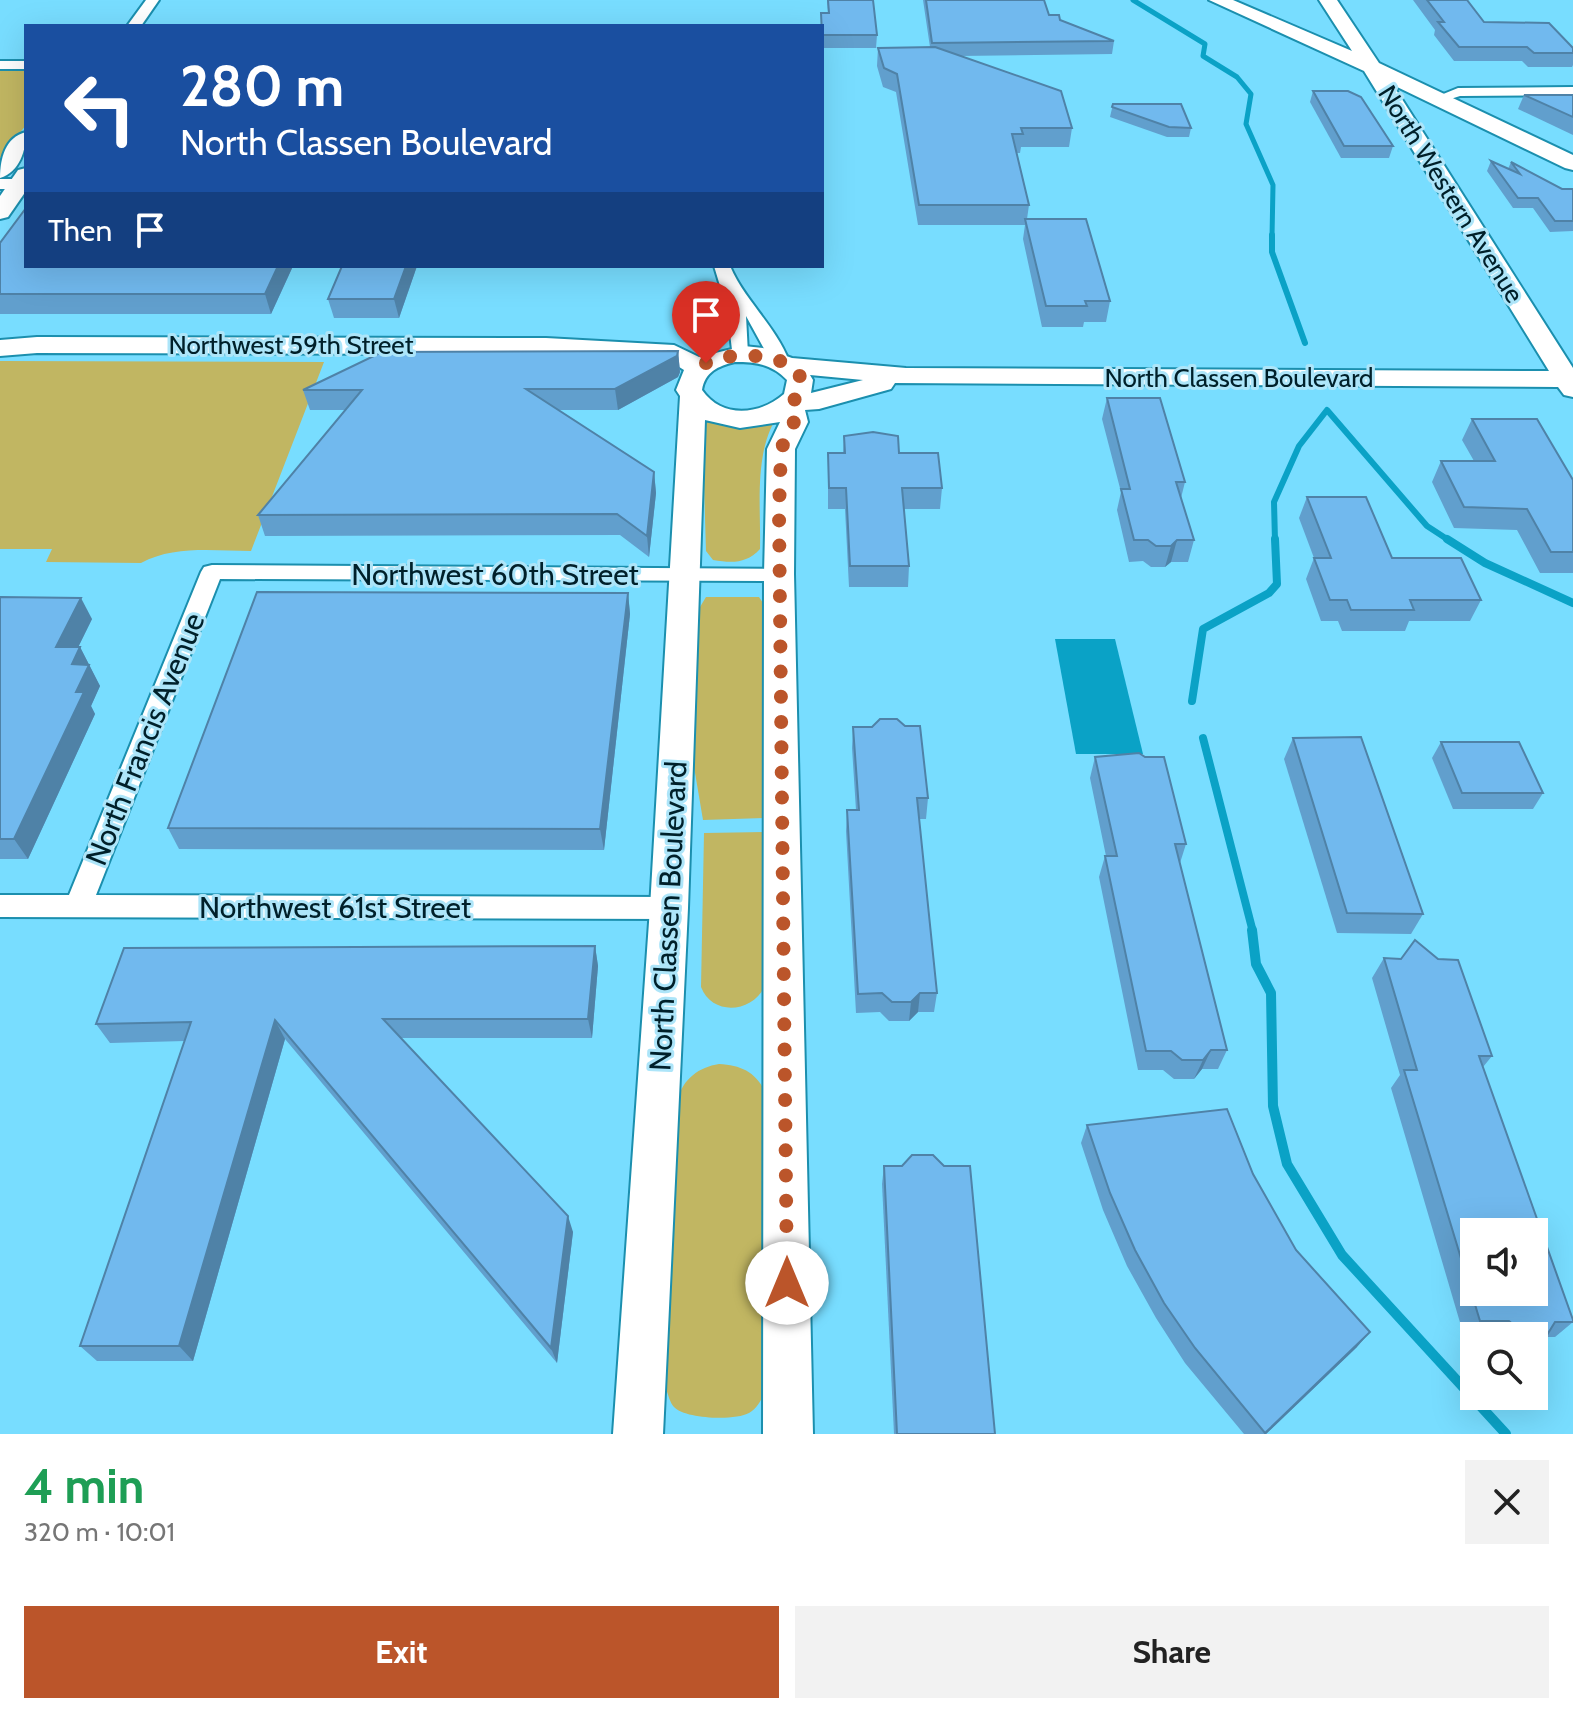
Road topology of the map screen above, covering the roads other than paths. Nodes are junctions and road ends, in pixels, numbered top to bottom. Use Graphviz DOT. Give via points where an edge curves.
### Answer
graph roads {
  1 [pos="153,0"];
  2 [pos="1218,0"];
  3 [pos="1332,5"];
  4 [pos="1259,17"];
  5 [pos="135,24"];
  6 [pos="0,65"];
  7 [pos="24,65"];
  8 [pos="1372,67"];
  9 [pos="1573,91"];
  10 [pos="1438,99"];
  11 [pos="1473,116"];
  12 [pos="1409,123"];
  13 [pos="24,145"];
  14 [pos="1573,163"];
  15 [pos="14,180"];
  16 [pos="0,212"];
  17 [pos="723,268"];
  18 [pos="733,291"];
  19 [pos="0,341"];
  20 [pos="37,345"];
  21 [pos="546,346"];
  22 [pos="0,348"];
  23 [pos="737,354"];
  24 [pos="784,363"];
  25 [pos="699,368"];
  26 [pos="906,376"];
  27 [pos="1571,383"];
  28 [pos="692,398"];
  29 [pos="791,404"];
  30 [pos="212,572"];
  31 [pos="684,574"];
  32 [pos="779,574"];
  33 [pos="0,906"];
  34 [pos="78,906"];
  35 [pos="669,908"];
  36 [pos="638,1434"];
  37 [pos="788,1434"];
  1 -- 5 [label="street"];
  2 -- 4 [label="main road"];
  3 -- 4 [label="main road" via="1312,18"];
  3 -- 8 [label="main road, North Western Avenue"];
  4 -- 8 [label="main road"];
  6 -- 7 [label="street"];
  8 -- 10 [label="main road"];
  8 -- 12 [label="main road, North Western Avenue"];
  9 -- 10 [label="street" via="1458,92"];
  10 -- 11 [label="main road"];
  11 -- 12 [label="main road"];
  11 -- 14 [label="main road"];
  12 -- 27 [label="main road, North Western Avenue"];
  13 -- 15 [label="main road"];
  15 -- 16 [label="main road"];
  17 -- 18 [label="street"];
  18 -- 23 [label="street" via="740,332"];
  18 -- 24 [label="street" via="759,319"];
  19 -- 20 [label="main road, Northwest 59th Street"];
  20 -- 21 [label="main road, Northwest 59th Street"];
  20 -- 22 [label="main road, Northwest 59th Street"];
  21 -- 23 [label="main road, Northwest 59th Street" via="659,340"];
  21 -- 25 [label="main road, Northwest 59th Street" via="674,353"];
  23 -- 24 [label="main road, North Classen Boulevard"];
  23 -- 25 [label="main road"];
  24 -- 26 [label="main road, North Classen Boulevard"];
  24 -- 29 [label="main road" via="800,380"];
  25 -- 28 [label="main road, North Classen Boulevard" via="689,383"];
  26 -- 27 [label="main road, North Classen Boulevard"];
  26 -- 29 [label="main road, North Classen Boulevard"];
  28 -- 29 [label="main road, North Classen Boulevard" via="709,412 737,418 766,416"];
  28 -- 31 [label="main road, North Classen Boulevard"];
  29 -- 32 [label="main road" via="794,422 781,449"];
  30 -- 31 [label="street, Northwest 60th Street"];
  30 -- 34 [label="street, North Francis Avenue"];
  31 -- 32 [label="street, Northwest 60th Street"];
  31 -- 35 [label="main road, North Classen Boulevard"];
  32 -- 37 [label="main road"];
  33 -- 34 [label="street, Northwest 61st Street"];
  34 -- 35 [label="street, Northwest 61st Street"];
  35 -- 36 [label="main road, North Classen Boulevard"];
}
